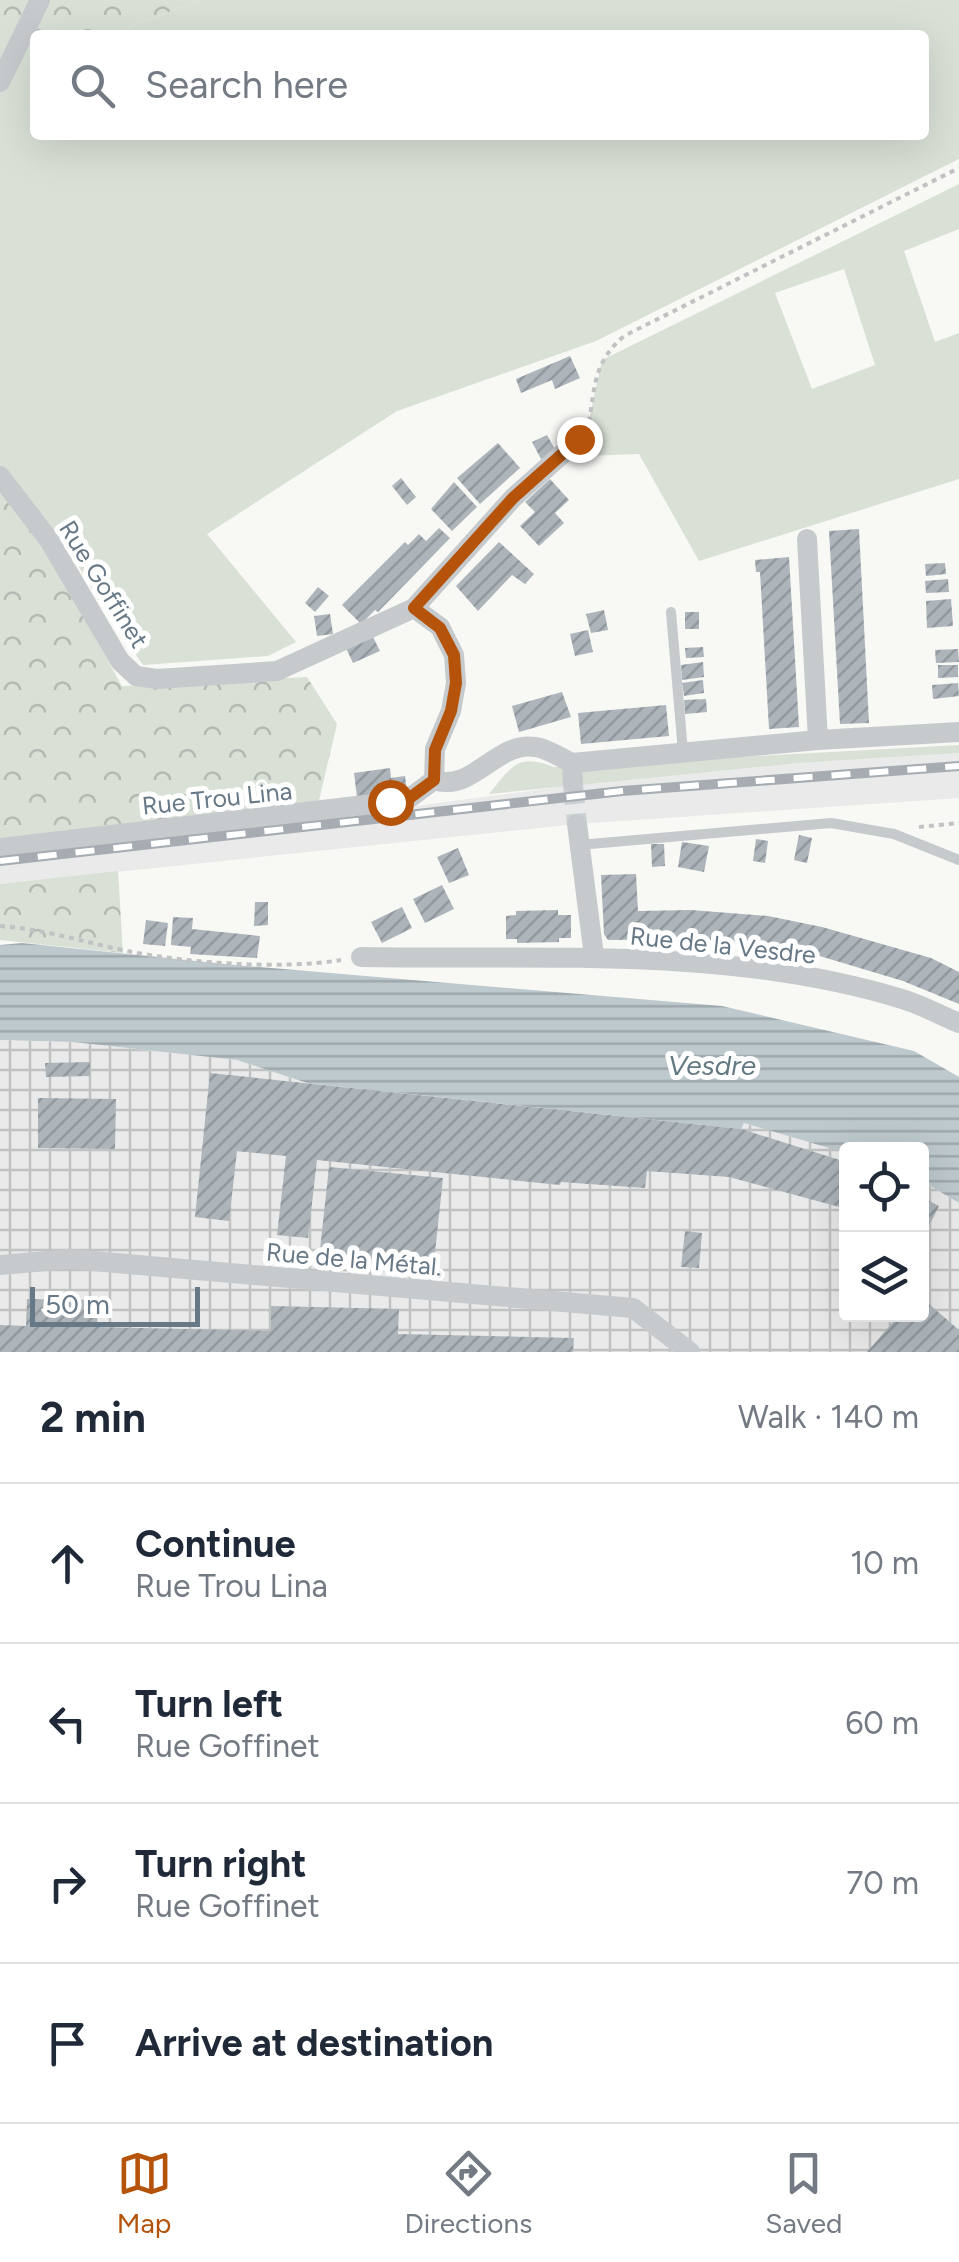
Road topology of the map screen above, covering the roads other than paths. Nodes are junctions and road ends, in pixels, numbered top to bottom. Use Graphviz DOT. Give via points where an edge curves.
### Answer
graph roads {
  1 [pos="40,0"];
  2 [pos="0,82"];
  3 [pos="579,439"];
  4 [pos="0,476"];
  5 [pos="807,539"];
  6 [pos="414,608"];
  7 [pos="671,612"];
  8 [pos="959,732"];
  9 [pos="818,740"];
  10 [pos="684,753"];
  11 [pos="434,780"];
  12 [pos="578,834"];
  13 [pos="0,848"];
  14 [pos="959,860"];
  15 [pos="594,956"];
  16 [pos="361,957"];
  17 [pos="959,1023"];
  18 [pos="0,1265"];
  19 [pos="690,1352"];
  1 -- 2 [label="street"];
  3 -- 6 [label="street, Rue Goffinet" via="513,498"];
  4 -- 6 [label="street, Rue Goffinet" via="136,676 277,671"];
  5 -- 9 [label="street"];
  6 -- 11 [label="street" via="440,628 454,655 456,683 435,750"];
  7 -- 10 [label="lane"];
  8 -- 9 [label="street"];
  9 -- 10 [label="street"];
  10 -- 11 [label="street, Rue Trou Lina" via="572,773 537,746 514,749 467,778"];
  11 -- 13 [label="street, Rue Trou Lina" via="390,802"];
  12 -- 14 [label="lane" via="830,823 894,834"];
  12 -- 15 [label="street, Rue de la Vesdre"];
  15 -- 16 [label="street, Rue de la Vesdre"];
  15 -- 17 [label="street, Rue de la Vesdre" via="783,972 904,999"];
  18 -- 19 [label="street, Rue de la Métal." via="70,1259 633,1308"];
}
